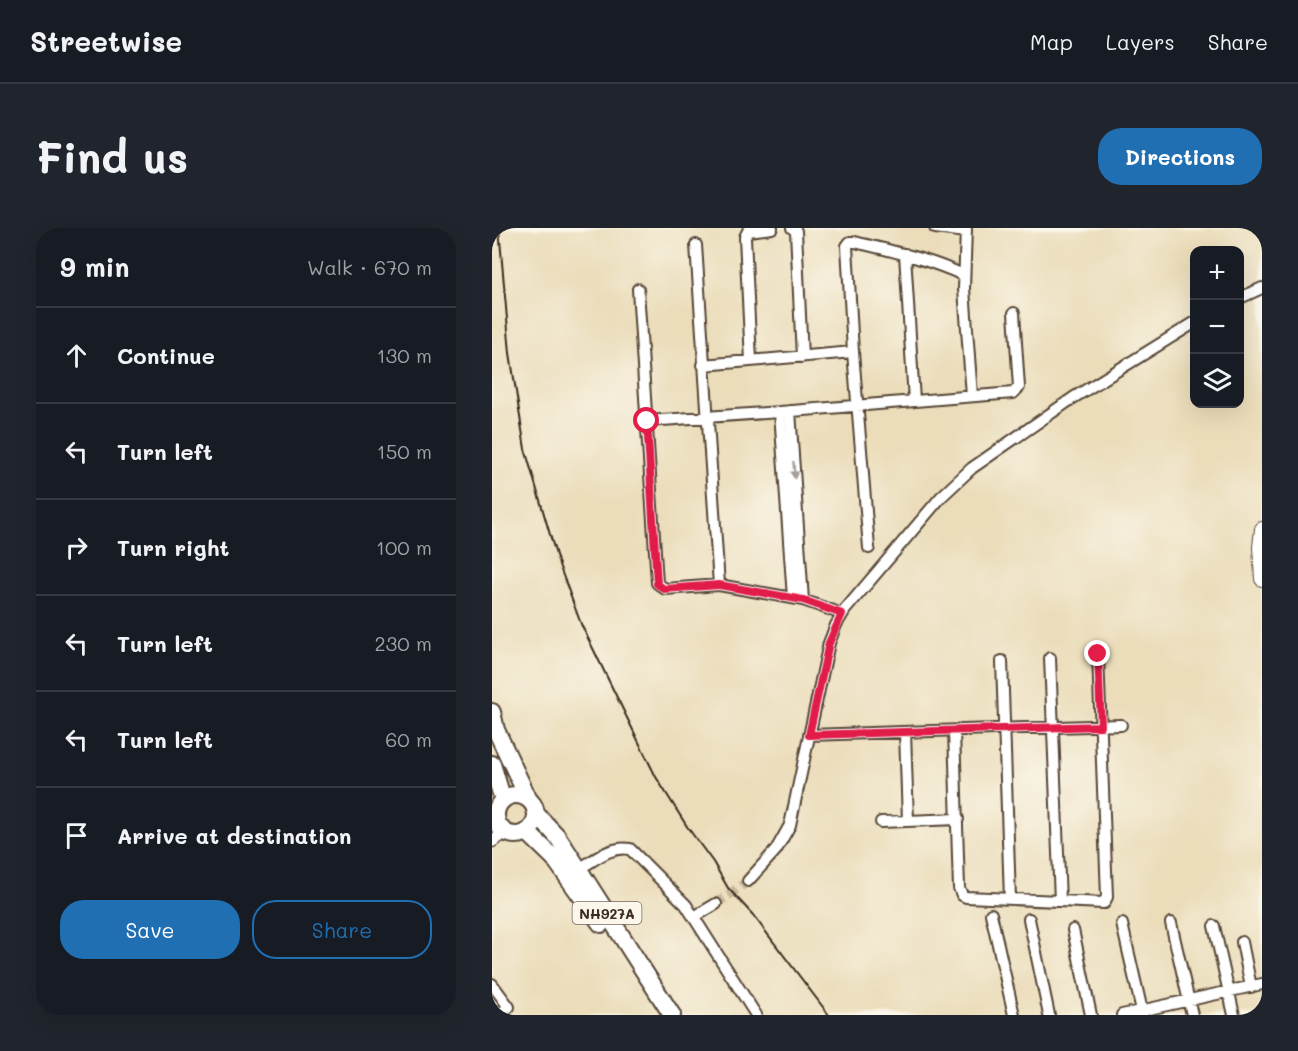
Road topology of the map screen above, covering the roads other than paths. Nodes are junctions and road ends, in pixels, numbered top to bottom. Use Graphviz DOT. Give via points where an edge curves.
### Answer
graph roads {
  1 [pos="772,228"];
  2 [pos="792,228"];
  3 [pos="935,228"];
  4 [pos="966,230"];
  5 [pos="696,245"];
  6 [pos="904,255"];
  7 [pos="963,275"];
  8 [pos="1262,288"];
  9 [pos="638,289"];
  10 [pos="1244,296"];
  11 [pos="1014,313"];
  12 [pos="1190,326"];
  13 [pos="853,352"];
  14 [pos="802,357"];
  15 [pos="751,362"];
  16 [pos="703,365"];
  17 [pos="972,396"];
  18 [pos="914,401"];
  19 [pos="857,405"];
  20 [pos="785,412"];
  21 [pos="706,417"];
  22 [pos="647,421"];
  23 [pos="1262,529"];
  24 [pos="868,548"];
  25 [pos="1262,579"];
  26 [pos="719,585"];
  27 [pos="798,599"];
  28 [pos="842,614"];
  29 [pos="1098,654"];
  30 [pos="1050,658"];
  31 [pos="1002,661"];
  32 [pos="492,712"];
  33 [pos="1121,725"];
  34 [pos="1101,726"];
  35 [pos="1053,728"];
  36 [pos="1003,729"];
  37 [pos="954,731"];
  38 [pos="905,732"];
  39 [pos="809,735"];
  40 [pos="492,765"];
  41 [pos="528,798"];
  42 [pos="503,800"];
  43 [pos="537,815"];
  44 [pos="494,819"];
  45 [pos="958,819"];
  46 [pos="908,821"];
  47 [pos="881,822"];
  48 [pos="527,832"];
  49 [pos="499,837"];
  50 [pos="572,872"];
  51 [pos="748,881"];
  52 [pos="1010,899"];
  53 [pos="1060,901"];
  54 [pos="716,903"];
  55 [pos="991,914"];
  56 [pos="694,917"];
  57 [pos="1029,919"];
  58 [pos="1171,923"];
  59 [pos="1122,924"];
  60 [pos="1214,926"];
  61 [pos="1073,930"];
  62 [pos="1242,942"];
  63 [pos="492,984"];
  64 [pos="1256,986"];
  65 [pos="1228,992"];
  66 [pos="1190,1000"];
  67 [pos="1142,1013"];
  68 [pos="498,1015"];
  69 [pos="661,1015"];
  70 [pos="672,1015"];
  71 [pos="756,1015"];
  72 [pos="1014,1015"];
  73 [pos="1049,1015"];
  74 [pos="1091,1015"];
  75 [pos="1122,1015"];
  76 [pos="1192,1015"];
  77 [pos="1234,1015"];
  1 -- 15 [label="street" via="754,229 745,237"];
  2 -- 14 [label="street" via="796,231"];
  3 -- 4 [label="street"];
  4 -- 7 [label="street"];
  5 -- 16 [label="street"];
  6 -- 7 [label="street"];
  6 -- 13 [label="street" via="855,242 847,246"];
  6 -- 18 [label="street"];
  7 -- 17 [label="street"];
  8 -- 10 [label="street"];
  9 -- 22 [label="street"];
  11 -- 17 [label="street" via="1017,390"];
  12 -- 28 [label="street" via="1073,398 972,468 941,497"];
  13 -- 14 [label="street"];
  13 -- 19 [label="street"];
  14 -- 15 [label="street"];
  15 -- 16 [label="street"];
  16 -- 21 [label="street"];
  17 -- 18 [label="street"];
  18 -- 19 [label="street"];
  19 -- 20 [label="street"];
  19 -- 24 [label="street"];
  20 -- 21 [label="street"];
  20 -- 27 [label="street"];
  21 -- 22 [label="street"];
  21 -- 26 [label="street"];
  22 -- 26 [label="street" via="657,584 664,589"];
  23 -- 25 [label="main road"];
  26 -- 27 [label="street"];
  27 -- 28 [label="street"];
  28 -- 39 [label="street" via="829,643"];
  29 -- 34 [label="street"];
  30 -- 35 [label="street"];
  31 -- 36 [label="street"];
  32 -- 41 [label="highway, NH927A" via="496,730"];
  33 -- 34 [label="street"];
  34 -- 35 [label="street"];
  34 -- 53 [label="street" via="1107,897 1104,903"];
  35 -- 36 [label="street"];
  35 -- 53 [label="street"];
  36 -- 37 [label="street"];
  36 -- 52 [label="street"];
  37 -- 38 [label="street"];
  37 -- 45 [label="street"];
  38 -- 39 [label="street"];
  38 -- 46 [label="street"];
  39 -- 51 [label="street" via="790,825 776,850"];
  40 -- 42 [label="highway"];
  41 -- 42 [label="highway" via="515,795"];
  41 -- 43 [label="highway, NH927A"];
  42 -- 44 [label="highway"];
  43 -- 48 [label="highway"];
  43 -- 50 [label="highway, NH927A" via="556,836"];
  44 -- 49 [label="highway"];
  45 -- 46 [label="street"];
  45 -- 52 [label="street" via="962,895"];
  46 -- 47 [label="street"];
  48 -- 49 [label="highway"];
  48 -- 50 [label="highway, NH927A"];
  50 -- 56 [label="street" via="613,849 630,849"];
  50 -- 69 [label="highway, NH927A"];
  50 -- 70 [label="highway, NH927A"];
  52 -- 53 [label="street"];
  54 -- 56 [label="street"];
  55 -- 72 [label="street"];
  56 -- 71 [label="street"];
  57 -- 73 [label="street"];
  58 -- 66 [label="street"];
  59 -- 67 [label="street"];
  60 -- 65 [label="street"];
  61 -- 74 [label="street"];
  62 -- 64 [label="street"];
  63 -- 68 [label="street" via="509,1006"];
  64 -- 65 [label="street"];
  65 -- 66 [label="street"];
  65 -- 77 [label="street"];
  66 -- 67 [label="street"];
  66 -- 76 [label="street"];
  67 -- 75 [label="street"];
}
